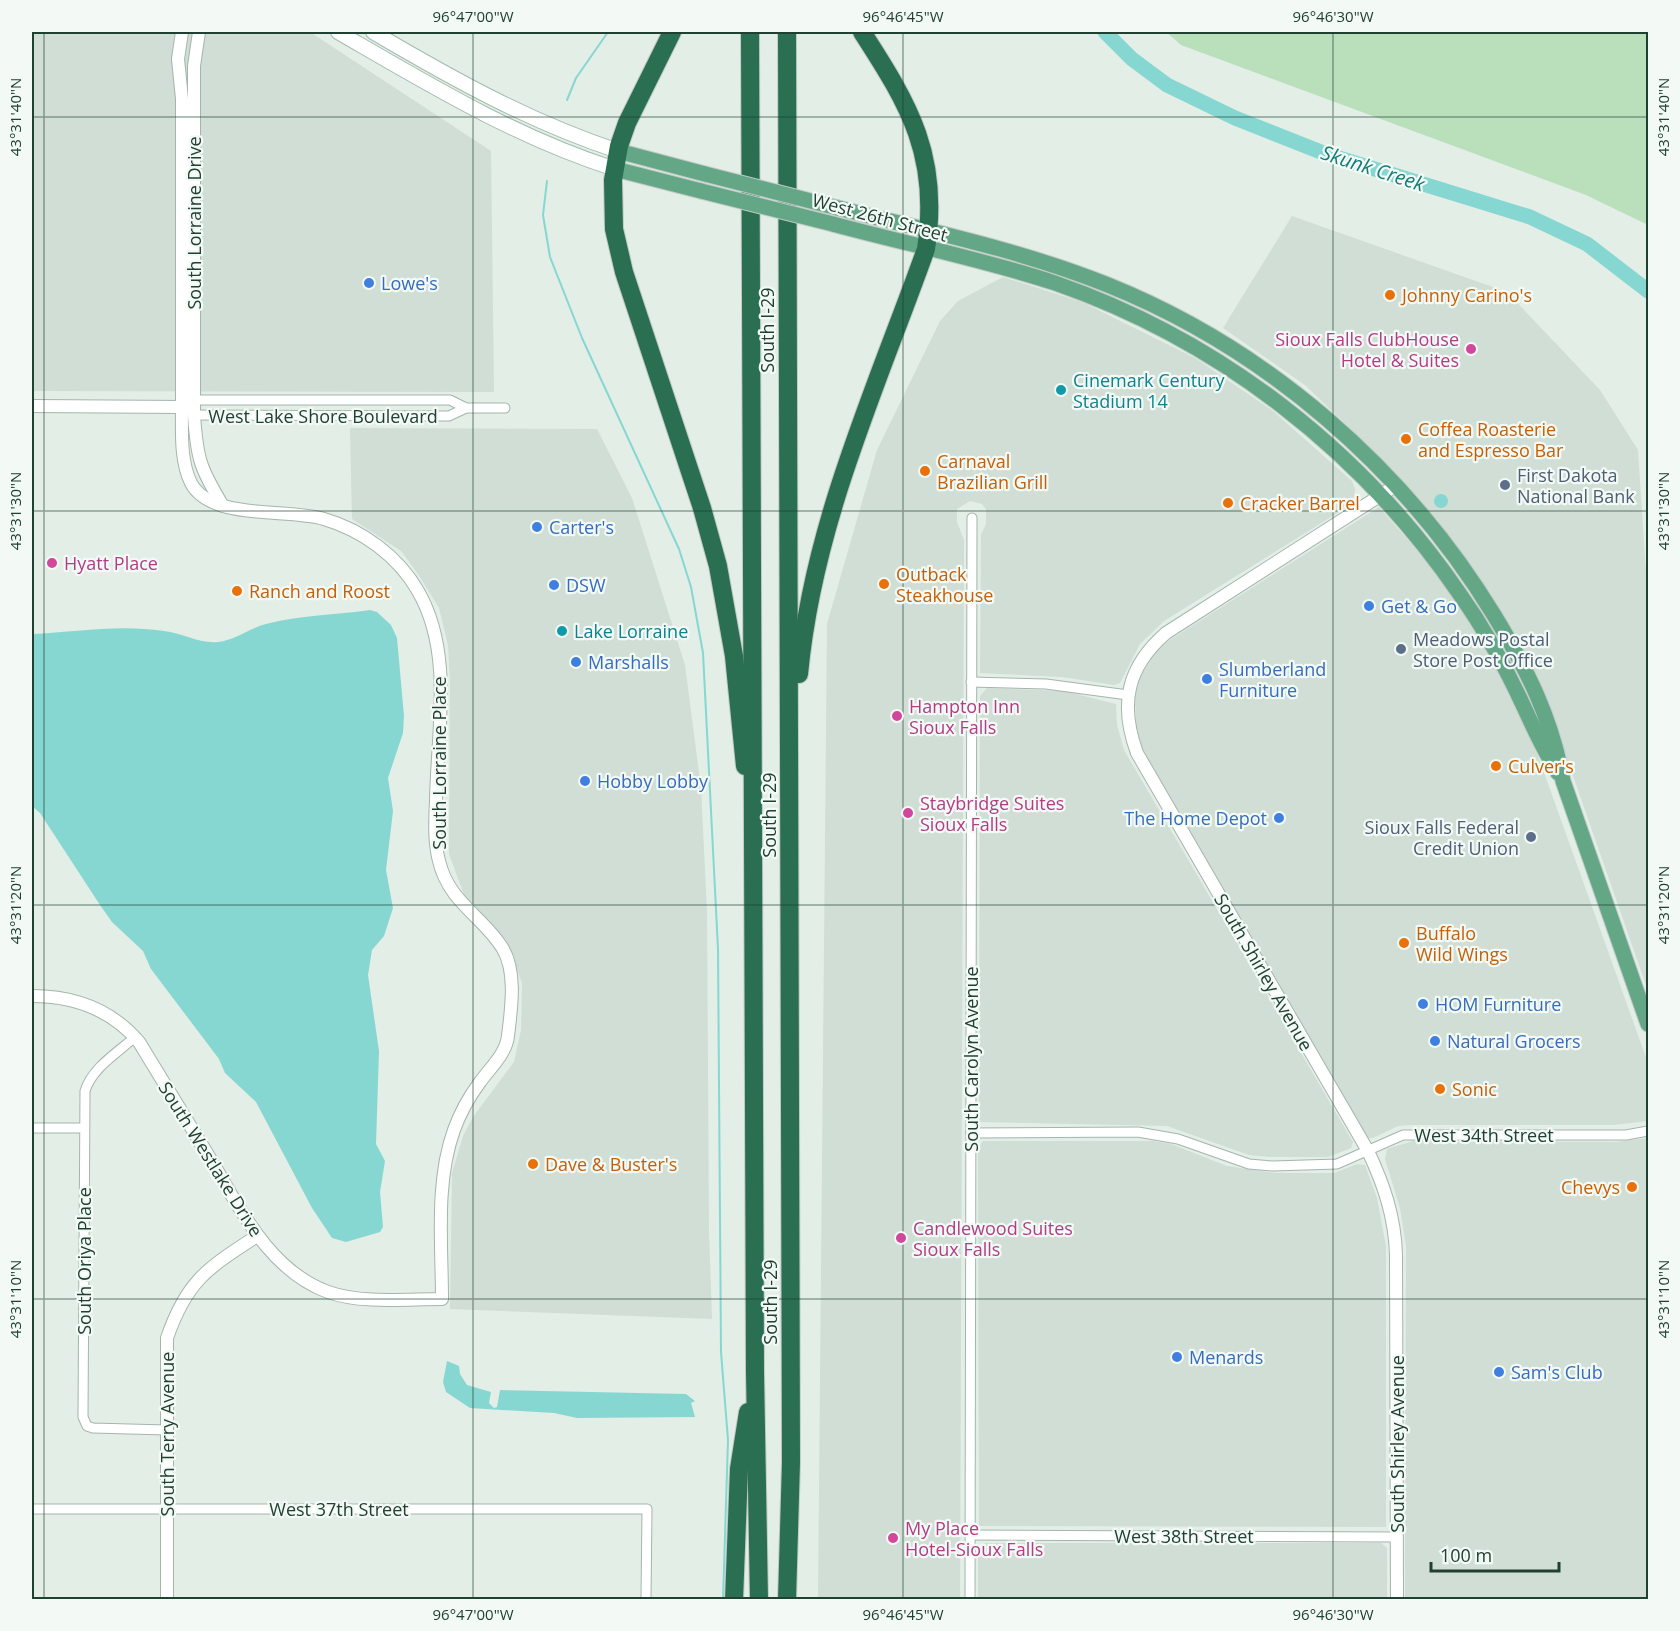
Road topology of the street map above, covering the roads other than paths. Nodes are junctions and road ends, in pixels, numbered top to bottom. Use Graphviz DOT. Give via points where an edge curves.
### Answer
graph roads {
  1 [pos="182,32"];
  2 [pos="199,32"];
  3 [pos="338,32"];
  4 [pos="373,32"];
  5 [pos="672,32"];
  6 [pos="750,32"];
  7 [pos="787,32"];
  8 [pos="862,32"];
  9 [pos="616,160"];
  10 [pos="928,231"];
  11 [pos="926,249"];
  12 [pos="194,400"];
  13 [pos="32,406"];
  14 [pos="182,407"];
  15 [pos="466,408"];
  16 [pos="505,408"];
  17 [pos="194,416"];
  18 [pos="1395,486"];
  19 [pos="1380,494"];
  20 [pos="225,508"];
  21 [pos="972,518"];
  22 [pos="971,682"];
  23 [pos="1128,695"];
  24 [pos="790,774"];
  25 [pos="1563,782"];
  26 [pos="754,809"];
  27 [pos="32,996"];
  28 [pos="1648,1024"];
  29 [pos="135,1037"];
  30 [pos="32,1128"];
  31 [pos="84,1128"];
  32 [pos="1648,1131"];
  33 [pos="971,1133"];
  34 [pos="1368,1151"];
  35 [pos="257,1236"];
  36 [pos="442,1299"];
  37 [pos="755,1372"];
  38 [pos="166,1430"];
  39 [pos="791,1462"];
  40 [pos="32,1509"];
  41 [pos="167,1509"];
  42 [pos="970,1535"];
  43 [pos="1397,1537"];
  44 [pos="166,1599"];
  45 [pos="646,1599"];
  46 [pos="734,1599"];
  47 [pos="759,1599"];
  48 [pos="787,1599"];
  49 [pos="801,1599"];
  50 [pos="970,1599"];
  51 [pos="1397,1599"];
  1 -- 14 [label="street, South Lorraine Drive" via="178,59 182,99"];
  2 -- 12 [label="street, South Lorraine Drive" via="194,66"];
  3 -- 9 [label="main road, West 26th Street" via="481,115 556,148"];
  4 -- 9 [label="main road, West 26th Street" via="492,100"];
  5 -- 9 [label="highway" via="627,123"];
  6 -- 26 [label="highway, South I-29"];
  7 -- 24 [label="highway, South I-29"];
  8 -- 10 [label="highway" via="905,101 918,132 928,179"];
  9 -- 10 [label="main road, West 26th Street, bridge" via="705,174"];
  9 -- 11 [label="main road, West 26th Street, bridge" via="701,191"];
  9 -- 26 [label="highway" via="612,214 619,256 718,566 734,656 741,751"];
  10 -- 11 [label="highway"];
  10 -- 18 [label="main road, West 26th Street" via="1067,269 1191,325 1247,359 1310,405 1370,458"];
  11 -- 19 [label="main road, West 26th Street" via="1054,283 1112,305 1182,340 1299,418"];
  11 -- 24 [label="highway" via="855,438 825,531 804,635"];
  12 -- 14 [label="street, West Lake Shore Boulevard"];
  12 -- 15 [label="street, West Lake Shore Boulevard" via="450,400"];
  12 -- 17 [label="street, South Lorraine Drive"];
  13 -- 14 [label="street, West Lake Shore Boulevard"];
  14 -- 17 [label="street, West Lake Shore Boulevard"];
  14 -- 20 [label="street, South Lorraine Place" via="183,449 190,481 199,494"];
  15 -- 16 [label="street, West Lake Shore Boulevard"];
  15 -- 17 [label="street, West Lake Shore Boulevard" via="449,416"];
  17 -- 20 [label="street" via="197,456"];
  18 -- 19 [label="street, South Shirley Avenue"];
  18 -- 25 [label="main road, West 26th Street" via="1464,568 1505,633 1556,742"];
  19 -- 23 [label="street, South Shirley Avenue" via="1166,633 1141,660"];
  19 -- 25 [label="main road, West 26th Street" via="1436,561 1472,613"];
  20 -- 36 [label="street, South Lorraine Place" via="317,518 359,534 385,551 404,571 424,603 434,630 439,666 435,831 439,862 455,897 503,949 511,980 508,1040 462,1111 447,1156"];
  21 -- 22 [label="street, South Carolyn Avenue"];
  22 -- 23 [label="street" via="1046,684"];
  22 -- 33 [label="street, South Carolyn Avenue"];
  23 -- 34 [label="street, South Shirley Avenue" via="1131,737 1137,753"];
  24 -- 39 [label="highway, South I-29"];
  25 -- 28 [label="main road"];
  26 -- 37 [label="highway, South I-29"];
  27 -- 29 [label="street, South Westlake Drive" via="66,998 94,1007 123,1024"];
  29 -- 31 [label="street, South Oriya Place" via="89,1080"];
  29 -- 35 [label="street, South Westlake Drive"];
  30 -- 31 [label="street"];
  31 -- 38 [label="street, South Oriya Place" via="84,1420 93,1428"];
  32 -- 34 [label="street, West 34th Street" via="1626,1135 1418,1134 1392,1139"];
  33 -- 34 [label="street, West 34th Street" via="1138,1132 1178,1139 1249,1164 1273,1166 1337,1164"];
  33 -- 42 [label="street, South Carolyn Avenue"];
  34 -- 43 [label="street, South Shirley Avenue" via="1388,1197 1395,1235"];
  35 -- 36 [label="street, South Westlake Drive" via="307,1283 331,1293 353,1298"];
  35 -- 38 [label="street, South Terry Avenue" via="212,1266 181,1302 167,1338"];
  37 -- 46 [label="highway" via="740,1457"];
  37 -- 47 [label="highway, South I-29"];
  38 -- 41 [label="street, South Terry Avenue"];
  39 -- 48 [label="highway, South I-29"];
  39 -- 49 [label="highway"];
  40 -- 41 [label="street, West 37th Street"];
  41 -- 44 [label="street, South Terry Avenue"];
  41 -- 45 [label="street, West 37th Street" via="647,1509"];
  42 -- 43 [label="street, West 38th Street"];
  42 -- 50 [label="street, South Carolyn Avenue"];
  43 -- 51 [label="street, South Shirley Avenue"];
}
